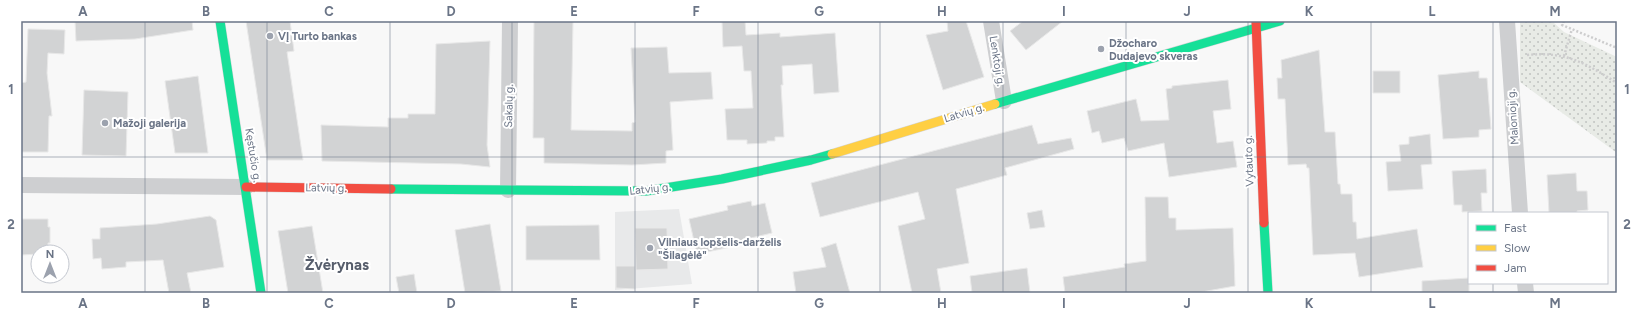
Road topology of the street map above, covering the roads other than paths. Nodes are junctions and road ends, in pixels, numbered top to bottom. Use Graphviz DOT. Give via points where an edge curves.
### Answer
graph roads {
  1 [pos="220,21"];
  2 [pos="510,21"];
  3 [pos="991,21"];
  4 [pos="1280,21"];
  5 [pos="1507,21"];
  6 [pos="1256,25"];
  7 [pos="1004,101"];
  8 [pos="21,184"];
  9 [pos="246,187"];
  10 [pos="508,190"];
  11 [pos="1520,212"];
  12 [pos="261,293"];
  13 [pos="1268,293"];
  1 -- 9 [label="street, Kęstučio g."];
  2 -- 10 [label="street, Sakalų g."];
  3 -- 7 [label="street, Lenktoji g."];
  4 -- 6 [label="street, Latvių g."];
  5 -- 11 [label="street, Malonioji g."];
  6 -- 7 [label="street, Latvių g."];
  6 -- 13 [label="street, Vytauto g."];
  7 -- 10 [label="street, Latvių g." via="811,160 722,179 646,191"];
  8 -- 9 [label="street, Latvių g."];
  9 -- 10 [label="street, Latvių g."];
  9 -- 12 [label="street, Kęstučio g."];
}
